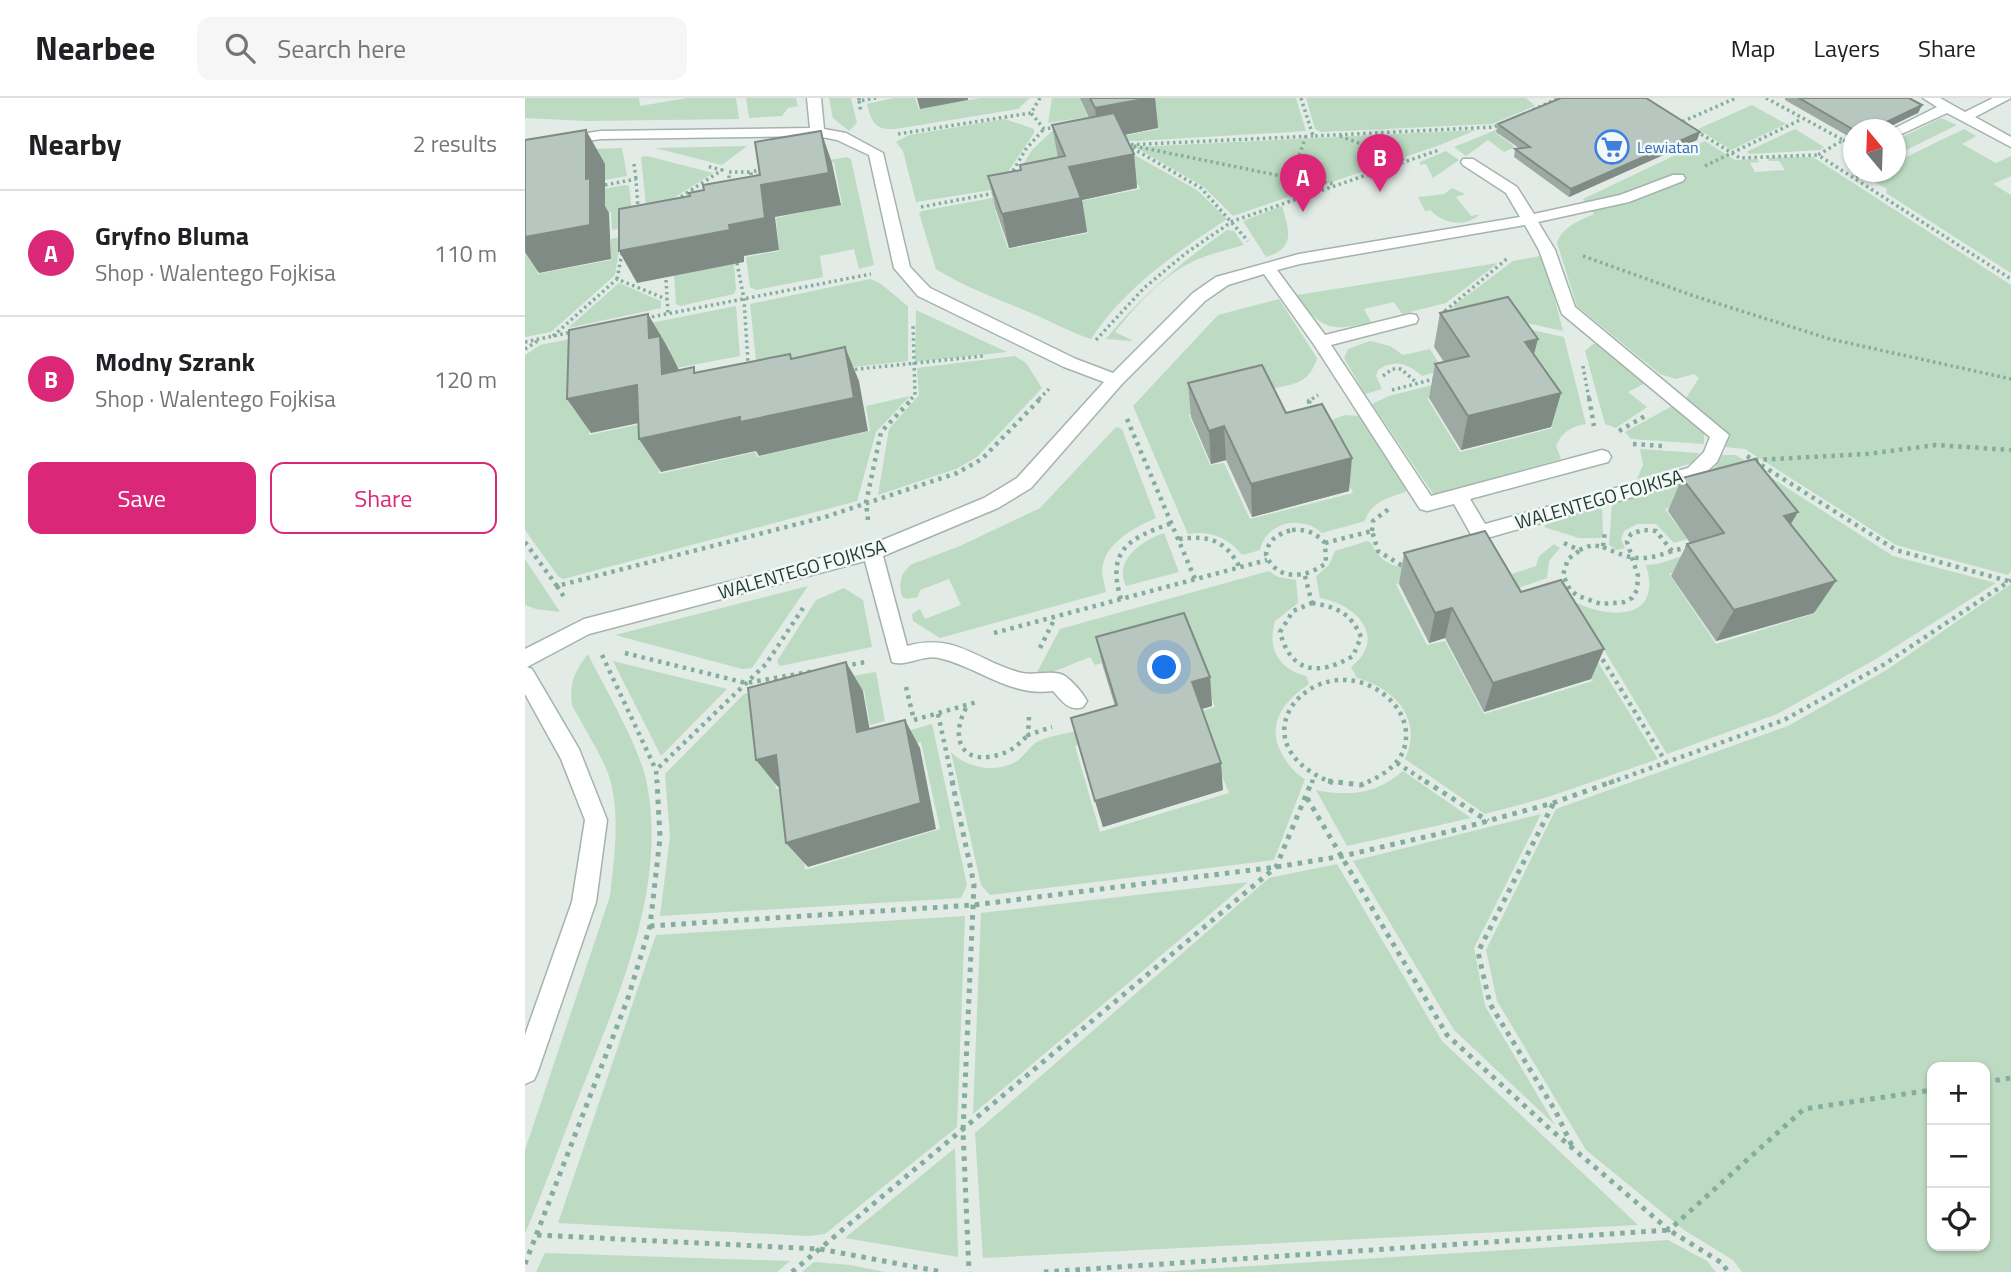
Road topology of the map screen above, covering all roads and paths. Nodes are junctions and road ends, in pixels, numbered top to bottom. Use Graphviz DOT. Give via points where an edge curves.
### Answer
graph roads {
  1 [pos="814,98"];
  2 [pos="859,98"];
  3 [pos="876,98"];
  4 [pos="1040,98"];
  5 [pos="1301,98"];
  6 [pos="1559,98"];
  7 [pos="1736,98"];
  8 [pos="1766,98"];
  9 [pos="1930,98"];
  10 [pos="2004,98"];
  11 [pos="1946,108"];
  12 [pos="1031,113"];
  13 [pos="1526,113"];
  14 [pos="1671,116"];
  15 [pos="1965,117"];
  16 [pos="1802,119"];
  17 [pos="1504,122"];
  18 [pos="1681,122"];
  19 [pos="1067,125"];
  20 [pos="1673,125"];
  21 [pos="1906,128"];
  22 [pos="1044,129"];
  23 [pos="817,132"];
  24 [pos="888,135"];
  25 [pos="1336,135"];
  26 [pos="1306,136"];
  27 [pos="1313,136"];
  28 [pos="1843,140"];
  29 [pos="2011,143"];
  30 [pos="1114,145"];
  31 [pos="1126,145"];
  32 [pos="525,146"];
  33 [pos="1447,147"];
  34 [pos="1732,154"];
  35 [pos="1818,155"];
  36 [pos="1407,161"];
  37 [pos="1468,162"];
  38 [pos="697,164"];
  39 [pos="775,167"];
  40 [pos="1843,170"];
  41 [pos="751,172"];
  42 [pos="1291,178"];
  43 [pos="1678,178"];
  44 [pos="1006,181"];
  45 [pos="1862,182"];
  46 [pos="1339,184"];
  47 [pos="605,185"];
  48 [pos="752,186"];
  49 [pos="999,192"];
  50 [pos="730,193"];
  51 [pos="670,204"];
  52 [pos="890,212"];
  53 [pos="638,213"];
  54 [pos="1528,219"];
  55 [pos="1233,221"];
  56 [pos="624,245"];
  57 [pos="1548,250"];
  58 [pos="1509,257"];
  59 [pos="737,263"];
  60 [pos="1267,267"];
  61 [pos="879,273"];
  62 [pos="617,279"];
  63 [pos="2011,279"];
  64 [pos="666,280"];
  65 [pos="666,299"];
  66 [pos="744,299"];
  67 [pos="1458,313"];
  68 [pos="668,314"];
  69 [pos="913,316"];
  70 [pos="642,319"];
  71 [pos="1410,320"];
  72 [pos="1590,327"];
  73 [pos="578,331"];
  74 [pos="553,336"];
  75 [pos="540,339"];
  76 [pos="525,342"];
  77 [pos="1321,342"];
  78 [pos="525,349"];
  79 [pos="992,355"];
  80 [pos="1070,363"];
  81 [pos="913,364"];
  82 [pos="737,366"];
  83 [pos="847,370"];
  84 [pos="1440,377"];
  85 [pos="2011,379"];
  86 [pos="1116,380"];
  87 [pos="1391,390"];
  88 [pos="1676,398"];
  89 [pos="1123,410"];
  90 [pos="1594,429"];
  91 [pos="1623,435"];
  92 [pos="1716,450"];
  93 [pos="2011,450"];
  94 [pos="1602,457"];
  95 [pos="1754,460"];
  96 [pos="1459,496"];
  97 [pos="866,503"];
  98 [pos="1172,523"];
  99 [pos="1179,539"];
  100 [pos="525,542"];
  101 [pos="1325,543"];
  102 [pos="1692,545"];
  103 [pos="1603,547"];
  104 [pos="1579,550"];
  105 [pos="1672,551"];
  106 [pos="872,552"];
  107 [pos="1630,559"];
  108 [pos="1267,560"];
  109 [pos="1420,565"];
  110 [pos="1240,568"];
  111 [pos="1563,575"];
  112 [pos="1305,576"];
  113 [pos="1195,579"];
  114 [pos="2010,581"];
  115 [pos="1557,584"];
  116 [pos="1121,600"];
  117 [pos="1312,603"];
  118 [pos="598,647"];
  119 [pos="935,648"];
  120 [pos="1596,648"];
  121 [pos="612,650"];
  122 [pos="899,656"];
  123 [pos="525,659"];
  124 [pos="835,667"];
  125 [pos="1328,669"];
  126 [pos="822,670"];
  127 [pos="525,675"];
  128 [pos="1333,680"];
  129 [pos="908,698"];
  130 [pos="1076,701"];
  131 [pos="937,714"];
  132 [pos="1028,735"];
  133 [pos="1397,763"];
  134 [pos="1667,764"];
  135 [pos="656,770"];
  136 [pos="1313,778"];
  137 [pos="1307,798"];
  138 [pos="1553,803"];
  139 [pos="1488,821"];
  140 [pos="1343,856"];
  141 [pos="1276,867"];
  142 [pos="974,905"];
  143 [pos="650,926"];
  144 [pos="531,1038"];
  145 [pos="525,1071"];
  146 [pos="2011,1078"];
  147 [pos="1990,1081"];
  148 [pos="1927,1091"];
  149 [pos="963,1131"];
  150 [pos="1573,1149"];
  151 [pos="1669,1230"];
  152 [pos="537,1235"];
  153 [pos="820,1249"];
  154 [pos="792,1272"];
  155 [pos="942,1272"];
  156 [pos="969,1272"];
  157 [pos="1044,1272"];
  158 [pos="1728,1272"];
  1 -- 23 [label="street"];
  2 -- 3 [label="path"];
  4 -- 12 [label="path"];
  5 -- 27 [label="path"];
  6 -- 13 [label="path"];
  7 -- 18 [label="path"];
  8 -- 16 [label="path"];
  9 -- 11 [label="street"];
  10 -- 15 [label="street"];
  11 -- 15 [label="street"];
  11 -- 21 [label="street"];
  12 -- 22 [label="path"];
  12 -- 24 [label="path"];
  14 -- 18 [label="path"];
  15 -- 29 [label="street"];
  16 -- 28 [label="path"];
  16 -- 34 [label="path"];
  17 -- 25 [label="path" via="1493,127"];
  18 -- 20 [label="path"];
  18 -- 34 [label="path"];
  19 -- 22 [label="path"];
  22 -- 44 [label="path"];
  23 -- 32 [label="street" via="601,135"];
  23 -- 52 [label="street" via="841,136 876,153"];
  25 -- 27 [label="path"];
  25 -- 36 [label="path"];
  26 -- 27 [label="path"];
  26 -- 31 [label="path"];
  26 -- 42 [label="path"];
  28 -- 35 [label="path"];
  30 -- 31 [label="path"];
  31 -- 42 [label="path"];
  31 -- 55 [label="path" via="1201,188"];
  33 -- 36 [label="path"];
  34 -- 35 [label="path" via="1740,158"];
  34 -- 43 [label="path"];
  35 -- 40 [label="path"];
  36 -- 46 [label="path"];
  37 -- 54 [label="street" via="1512,190"];
  38 -- 51 [label="path" via="722,170"];
  39 -- 41 [label="path"];
  41 -- 48 [label="path"];
  41 -- 50 [label="path" via="729,172"];
  42 -- 46 [label="path"];
  43 -- 54 [label="street, WALENTEGO FOJKISA" via="1625,199"];
  45 -- 63 [label="path"];
  46 -- 55 [label="path"];
  47 -- 53 [label="path" via="636,179"];
  49 -- 52 [label="path"];
  52 -- 80 [label="street" via="902,268 924,292"];
  54 -- 57 [label="street"];
  54 -- 60 [label="street, WALENTEGO FOJKISA"];
  55 -- 60 [label="path"];
  55 -- 80 [label="path" via="1144,288"];
  56 -- 62 [label="path"];
  57 -- 72 [label="street" via="1568,310"];
  57 -- 85 [label="path" via="1609,264 1830,339"];
  58 -- 67 [label="path" via="1445,310"];
  59 -- 66 [label="path"];
  60 -- 77 [label="street"];
  60 -- 86 [label="street, WALENTEGO FOJKISA" via="1222,281 1199,297"];
  61 -- 66 [label="path"];
  62 -- 65 [label="path"];
  62 -- 74 [label="path"];
  64 -- 65 [label="path"];
  65 -- 68 [label="path"];
  66 -- 68 [label="path"];
  66 -- 82 [label="path" via="748,363"];
  68 -- 70 [label="path"];
  69 -- 81 [label="path"];
  71 -- 77 [label="street"];
  72 -- 88 [label="street"];
  72 -- 90 [label="path" via="1578,337"];
  73 -- 74 [label="path"];
  74 -- 75 [label="path"];
  75 -- 76 [label="path"];
  75 -- 78 [label="path"];
  77 -- 96 [label="street" via="1427,504"];
  79 -- 81 [label="path"];
  80 -- 86 [label="street"];
  80 -- 97 [label="path" via="982,459 957,473"];
  81 -- 83 [label="path"];
  81 -- 97 [label="path" via="915,395 881,432"];
  84 -- 87 [label="path"];
  86 -- 106 [label="street, WALENTEGO FOJKISA" via="1024,483 991,503"];
  88 -- 91 [label="path" via="1618,432"];
  88 -- 92 [label="street" via="1720,435"];
  89 -- 98 [label="path"];
  92 -- 94 [label="path" via="1633,444"];
  92 -- 95 [label="path" via="1739,452"];
  92 -- 96 [label="street, WALENTEGO FOJKISA" via="1694,473 1480,533"];
  93 -- 95 [label="path" via="1936,445"];
  94 -- 96 [label="street, WALENTEGO FOJKISA"];
  95 -- 114 [label="path" via="1896,550"];
  97 -- 100 [label="path" via="783,529 557,586"];
  97 -- 106 [label="path"];
  98 -- 99 [label="path"];
  98 -- 116 [label="path" via="1141,534 1123,547 1114,567"];
  99 -- 110 [label="path" via="1221,541 1231,548"];
  99 -- 113 [label="path"];
  101 -- 108 [label="path" via="1313,532 1293,529 1273,537"];
  101 -- 109 [label="path" via="1372,531 1378,551 1401,565"];
  101 -- 112 [label="path" via="1326,563"];
  102 -- 105 [label="path"];
  103 -- 107 [label="path"];
  104 -- 111 [label="path" via="1568,559"];
  105 -- 107 [label="path"];
  105 -- 107 [label="path" via="1656,531 1638,530 1628,537"];
  106 -- 122 [label="street"];
  106 -- 123 [label="street, WALENTEGO FOJKISA" via="584,627"];
  107 -- 111 [label="path" via="1639,579 1636,592 1627,601 1609,606 1590,603 1570,589"];
  108 -- 110 [label="path"];
  108 -- 112 [label="path" via="1278,572"];
  110 -- 113 [label="path"];
  111 -- 115 [label="path"];
  112 -- 117 [label="path"];
  113 -- 116 [label="path"];
  114 -- 134 [label="path" via="1883,665 1784,720"];
  116 -- 119 [label="path"];
  117 -- 125 [label="path" via="1293,611 1280,632 1284,652 1301,665"];
  117 -- 125 [label="path" via="1337,606 1354,618 1361,637 1353,656"];
  118 -- 135 [label="path"];
  119 -- 122 [label="street"];
  119 -- 130 [label="street" via="1023,683 1057,682"];
  120 -- 134 [label="path"];
  121 -- 126 [label="path" via="746,683"];
  122 -- 124 [label="path"];
  125 -- 128 [label="path"];
  127 -- 144 [label="street" via="571,756 596,820 584,902"];
  128 -- 133 [label="path" via="1378,689 1397,705 1407,729"];
  128 -- 136 [label="path" via="1304,692 1285,717 1285,745 1297,765"];
  129 -- 131 [label="path" via="913,720"];
  131 -- 132 [label="path" via="967,707 956,734 959,744 981,758 1018,747"];
  131 -- 142 [label="path" via="974,884"];
  133 -- 136 [label="path" via="1366,784 1335,785"];
  133 -- 139 [label="path"];
  134 -- 138 [label="path"];
  136 -- 137 [label="path"];
  137 -- 140 [label="path"];
  137 -- 141 [label="path"];
  138 -- 139 [label="path"];
  138 -- 150 [label="path" via="1478,952 1490,1003 1556,1112"];
  139 -- 140 [label="path"];
  140 -- 141 [label="path"];
  140 -- 150 [label="path" via="1447,1035"];
  141 -- 142 [label="path"];
  141 -- 149 [label="path"];
  142 -- 143 [label="path"];
  142 -- 149 [label="path"];
  144 -- 145 [label="street"];
  146 -- 147 [label="path"];
  148 -- 151 [label="path" via="1804,1109"];
  149 -- 153 [label="path"];
  149 -- 156 [label="path"];
  150 -- 151 [label="path"];
  151 -- 157 [label="path"];
  151 -- 158 [label="path" via="1722,1263"];
  152 -- 153 [label="path"];
  153 -- 154 [label="path"];
  153 -- 155 [label="path"];
}
